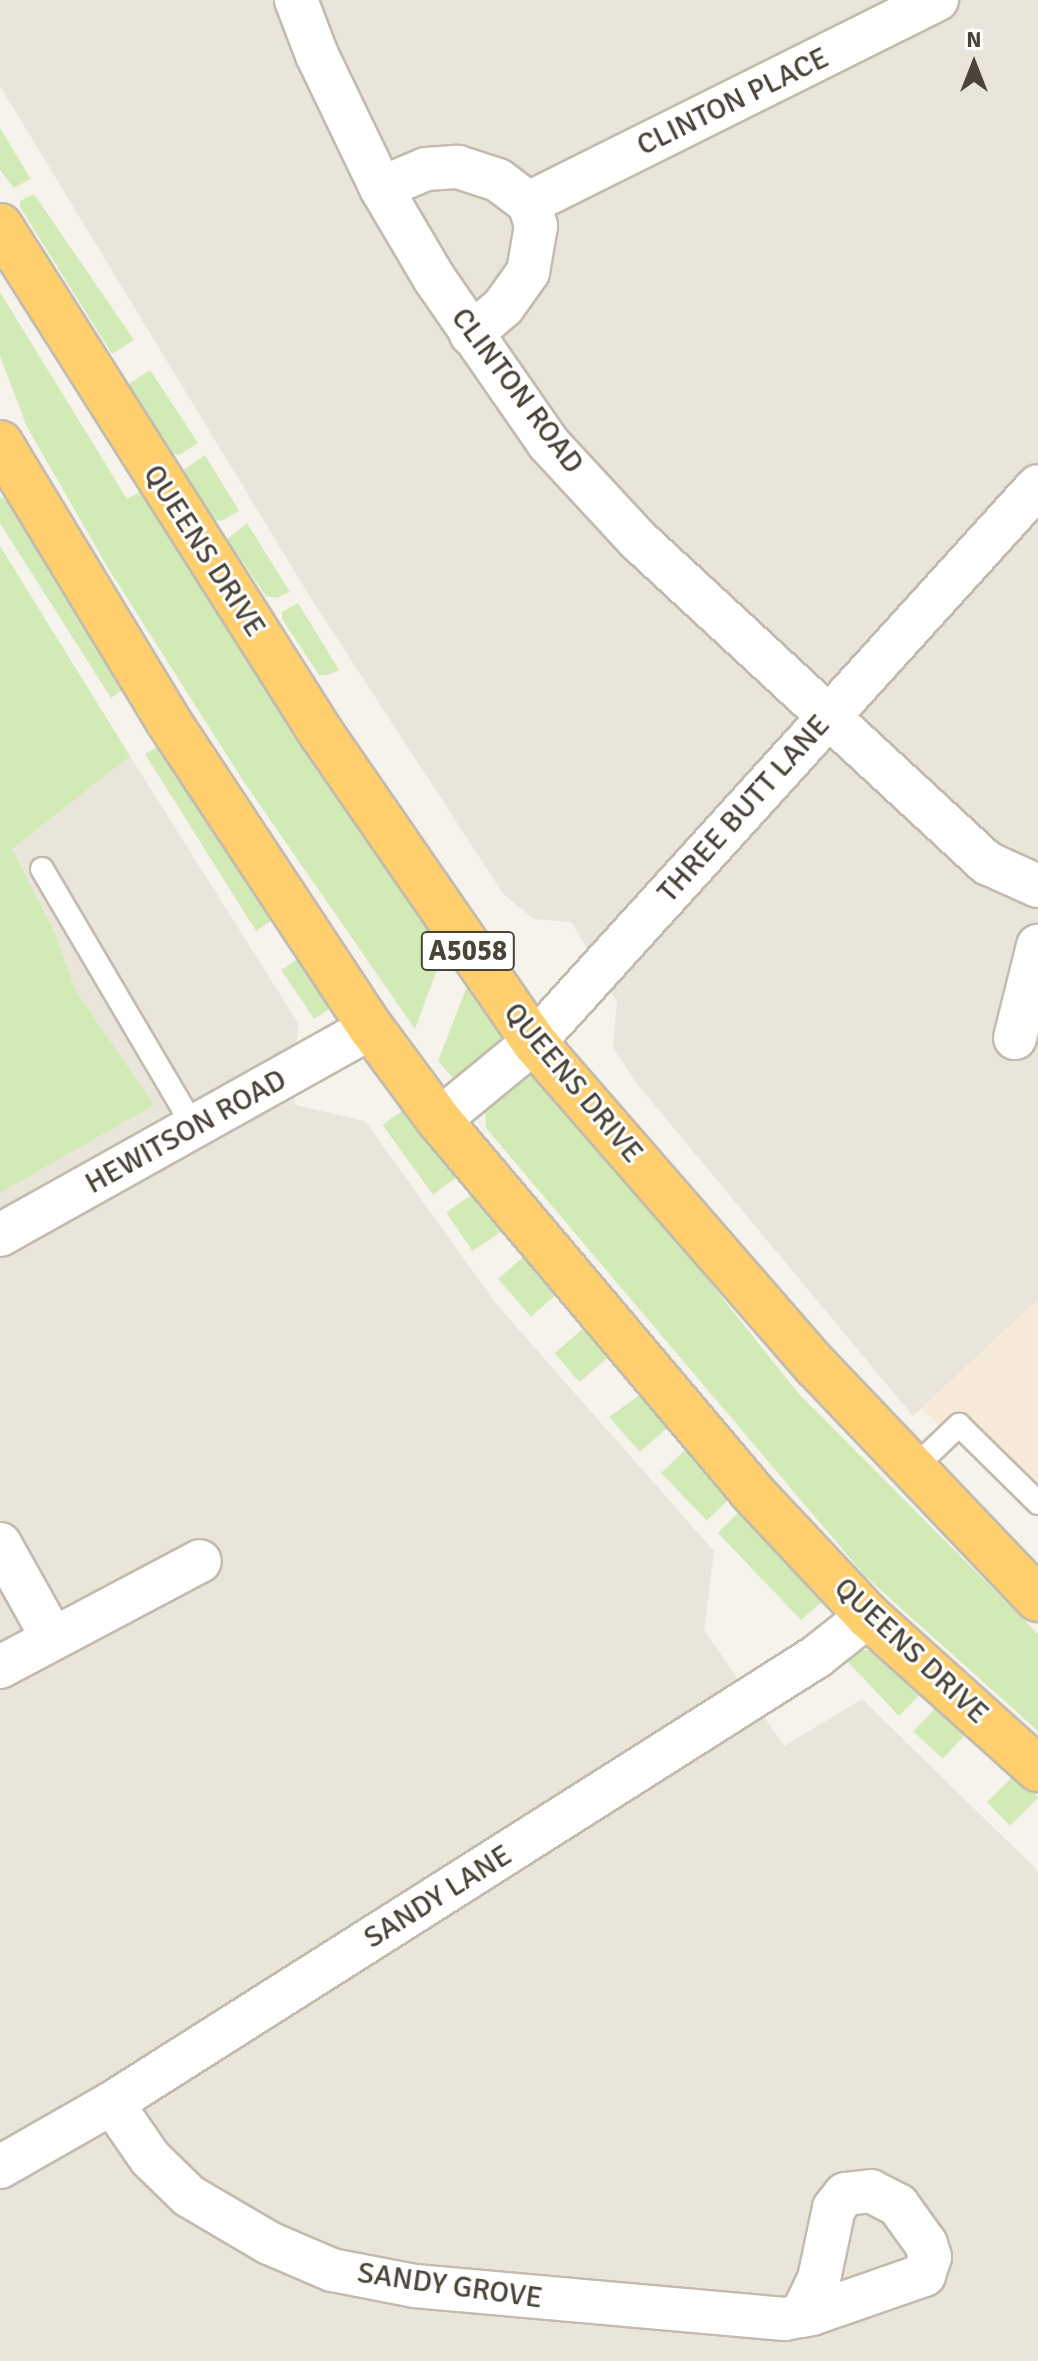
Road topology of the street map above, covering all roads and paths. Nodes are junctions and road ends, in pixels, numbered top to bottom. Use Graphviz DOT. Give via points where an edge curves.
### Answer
graph roads {
  1 [pos="296,0"];
  2 [pos="937,0"];
  3 [pos="381,188"];
  4 [pos="529,203"];
  5 [pos="0,226"];
  6 [pos="471,334"];
  7 [pos="0,443"];
  8 [pos="1038,486"];
  9 [pos="829,714"];
  10 [pos="42,869"];
  11 [pos="1038,886"];
  12 [pos="1038,946"];
  13 [pos="371,1028"];
  14 [pos="1015,1038"];
  15 [pos="534,1042"];
  16 [pos="439,1120"];
  17 [pos="195,1129"];
  18 [pos="0,1235"];
  19 [pos="913,1469"];
  20 [pos="1038,1503"];
  21 [pos="0,1544"];
  22 [pos="200,1561"];
  23 [pos="1038,1599"];
  24 [pos="868,1616"];
  25 [pos="52,1637"];
  26 [pos="0,1667"];
  27 [pos="1038,1769"];
  28 [pos="112,2103"];
  29 [pos="0,2167"];
  30 [pos="801,2316"];
  1 -- 3 [label="street, CLINTON ROAD"];
  2 -- 4 [label="street, CLINTON PLACE"];
  3 -- 4 [label="street" via="426,169 458,167 498,180"];
  3 -- 6 [label="street, CLINTON ROAD"];
  4 -- 6 [label="street" via="536,226 528,272 503,307"];
  5 -- 15 [label="highway, QUEENS DRIVE / A5058" via="321,733"];
  6 -- 9 [label="street, CLINTON ROAD" via="549,444 628,529"];
  7 -- 13 [label="highway, QUEENS DRIVE" via="167,719"];
  8 -- 9 [label="street, THREE BUTT LANE"];
  9 -- 11 [label="street, CLINTON ROAD" via="987,863"];
  9 -- 15 [label="street, THREE BUTT LANE"];
  10 -- 17 [label="lane"];
  12 -- 14 [label="street"];
  13 -- 16 [label="highway, QUEENS DRIVE"];
  13 -- 17 [label="street, HEWITSON ROAD"];
  15 -- 16 [label="street, THREE BUTT LANE"];
  15 -- 19 [label="highway, QUEENS DRIVE / A5058"];
  16 -- 24 [label="highway, QUEENS DRIVE" via="752,1492"];
  17 -- 18 [label="street, HEWITSON ROAD"];
  19 -- 20 [label="lane" via="959,1425"];
  19 -- 23 [label="highway, QUEENS DRIVE / A5058"];
  21 -- 25 [label="street"];
  22 -- 25 [label="street"];
  24 -- 27 [label="highway, QUEENS DRIVE"];
  24 -- 28 [label="street, SANDY LANE" via="816,1657"];
  25 -- 26 [label="street"];
  28 -- 29 [label="street, SANDY LANE"];
  28 -- 30 [label="street, SANDY GROVE" via="150,2158 189,2196 269,2243 332,2270 415,2286 682,2313"];
}
